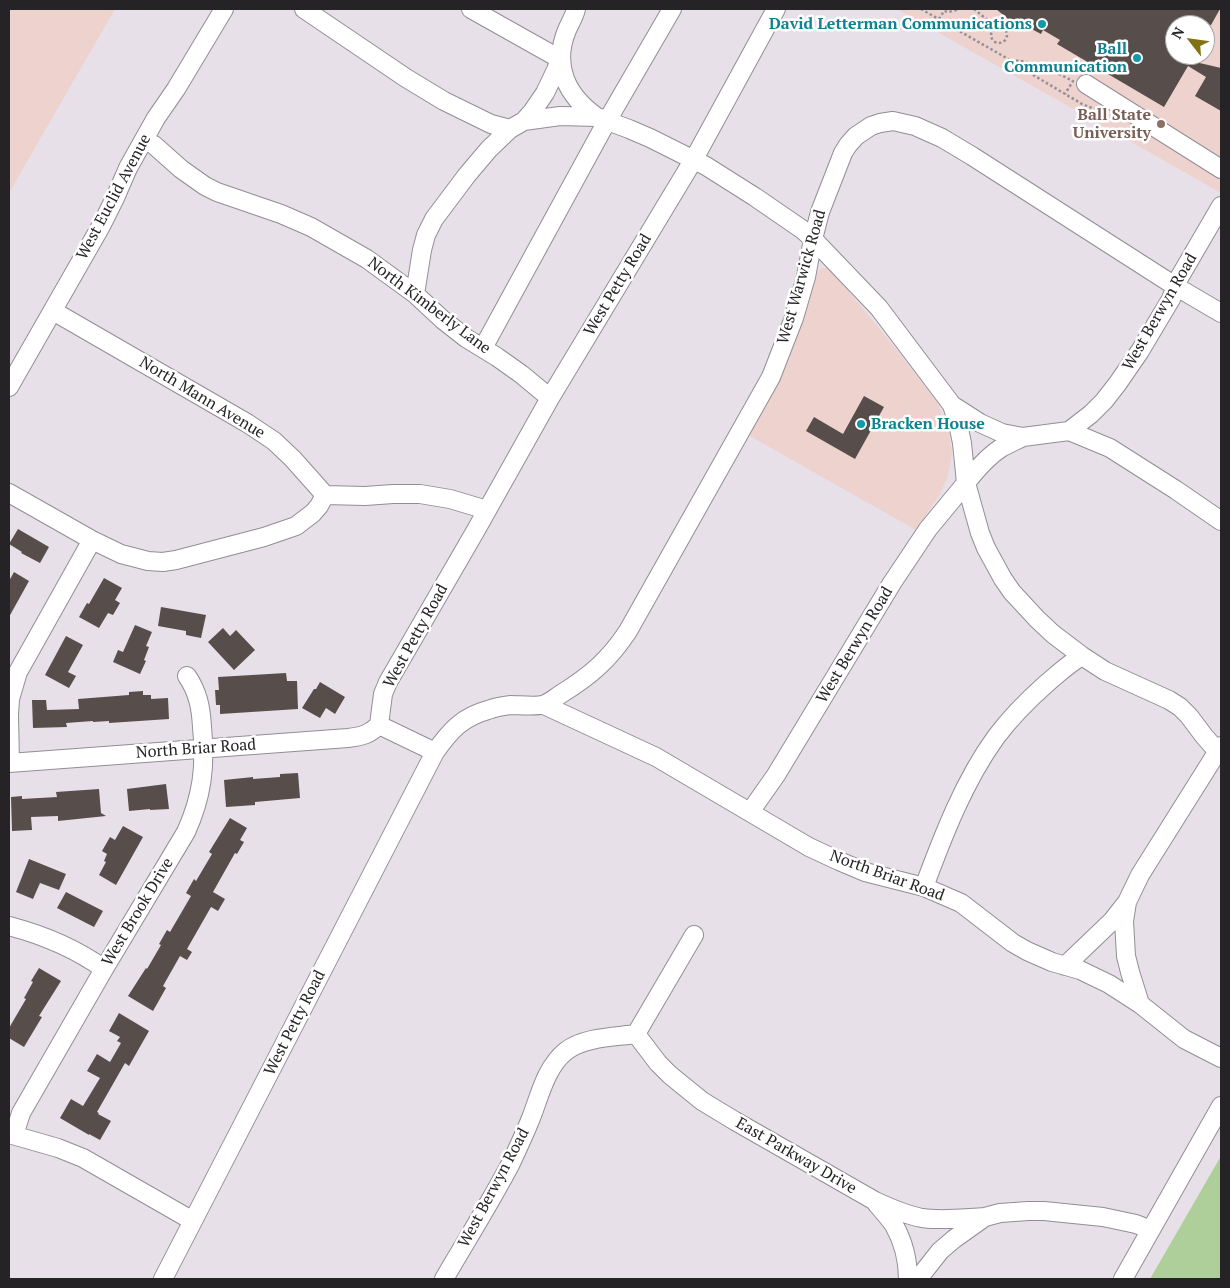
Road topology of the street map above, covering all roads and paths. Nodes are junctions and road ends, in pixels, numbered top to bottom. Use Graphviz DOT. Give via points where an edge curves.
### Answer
graph roads {
  1 [pos="224,9"];
  2 [pos="304,9"];
  3 [pos="471,9"];
  4 [pos="576,9"];
  5 [pos="672,9"];
  6 [pos="776,9"];
  7 [pos="921,9"];
  8 [pos="959,9"];
  9 [pos="974,9"];
  10 [pos="944,10"];
  11 [pos="939,19"];
  12 [pos="996,27"];
  13 [pos="996,42"];
  14 [pos="991,49"];
  15 [pos="560,59"];
  16 [pos="1010,60"];
  17 [pos="1086,84"];
  18 [pos="1065,94"];
  19 [pos="1107,115"];
  20 [pos="602,119"];
  21 [pos="517,125"];
  22 [pos="144,140"];
  23 [pos="694,160"];
  24 [pos="1221,169"];
  25 [pos="1221,206"];
  26 [pos="813,239"];
  27 [pos="1175,286"];
  28 [pos="416,294"];
  29 [pos="53,312"];
  30 [pos="1221,313"];
  31 [pos="483,348"];
  32 [pos="9,387"];
  33 [pos="550,398"];
  34 [pos="952,404"];
  35 [pos="1069,430"];
  36 [pos="1023,437"];
  37 [pos="966,483"];
  38 [pos="9,493"];
  39 [pos="325,495"];
  40 [pos="487,510"];
  41 [pos="1221,520"];
  42 [pos="92,540"];
  43 [pos="1082,656"];
  44 [pos="187,676"];
  45 [pos="544,705"];
  46 [pos="379,725"];
  47 [pos="204,748"];
  48 [pos="1219,749"];
  49 [pos="435,752"];
  50 [pos="10,762"];
  51 [pos="750,812"];
  52 [pos="924,887"];
  53 [pos="1127,902"];
  54 [pos="9,926"];
  55 [pos="694,935"];
  56 [pos="1065,966"];
  57 [pos="104,969"];
  58 [pos="1140,1004"];
  59 [pos="636,1034"];
  60 [pos="1221,1058"];
  61 [pos="1221,1106"];
  62 [pos="11,1134"];
  63 [pos="875,1201"];
  64 [pos="985,1217"];
  65 [pos="193,1221"];
  66 [pos="1151,1230"];
  67 [pos="163,1279"];
  68 [pos="444,1279"];
  69 [pos="908,1279"];
  70 [pos="918,1279"];
  71 [pos="1123,1279"];
  1 -- 22 [label="street, West Euclid Avenue"];
  2 -- 21 [label="street" via="444,101 492,124"];
  3 -- 15 [label="street"];
  4 -- 15 [label="street"];
  5 -- 20 [label="street"];
  6 -- 23 [label="street, West Petty Road"];
  7 -- 11 [label="path"];
  8 -- 10 [label="path"];
  9 -- 12 [label="path"];
  10 -- 11 [label="path"];
  11 -- 14 [label="path"];
  12 -- 13 [label="path" via="991,36"];
  12 -- 13 [label="path" via="1006,29 1008,34 1004,42"];
  13 -- 14 [label="path"];
  14 -- 16 [label="path"];
  15 -- 20 [label="street" via="562,73 576,99"];
  15 -- 21 [label="street" via="532,112"];
  16 -- 18 [label="path"];
  16 -- 18 [label="path" via="1045,68 1073,81"];
  17 -- 24 [label="street"];
  18 -- 19 [label="path"];
  20 -- 21 [label="street" via="560,116"];
  20 -- 23 [label="street"];
  20 -- 31 [label="street"];
  21 -- 28 [label="street" via="489,149 434,219 422,250"];
  22 -- 28 [label="street, North Kimberly Lane" via="205,186 311,228 367,259"];
  22 -- 29 [label="street, West Euclid Avenue"];
  23 -- 26 [label="street" via="755,197"];
  23 -- 33 [label="street, West Petty Road"];
  25 -- 27 [label="street, West Berwyn Road"];
  26 -- 27 [label="street, West Warwick Road" via="827,192 848,144 870,126 893,121 942,138"];
  26 -- 34 [label="street" via="880,308"];
  26 -- 45 [label="street, West Warwick Road" via="794,318 771,376 628,631 601,665"];
  27 -- 30 [label="street, West Warwick Road"];
  27 -- 35 [label="street, West Berwyn Road" via="1171,299 1118,383 1091,414"];
  28 -- 31 [label="street, North Kimberly Lane" via="443,320"];
  29 -- 32 [label="street, West Euclid Avenue"];
  29 -- 39 [label="street, North Mann Avenue" via="274,441"];
  31 -- 33 [label="street, North Kimberly Lane"];
  33 -- 40 [label="street, West Petty Road"];
  34 -- 36 [label="street" via="990,429"];
  34 -- 37 [label="street" via="962,443"];
  35 -- 36 [label="street"];
  35 -- 41 [label="street" via="1110,448"];
  36 -- 37 [label="street, West Berwyn Road" via="1000,448"];
  37 -- 43 [label="street" via="980,533 1002,579 1037,619"];
  37 -- 51 [label="street, West Berwyn Road" via="928,529 892,583 776,775"];
  38 -- 42 [label="street"];
  39 -- 40 [label="street" via="420,494"];
  39 -- 42 [label="street" via="313,513 296,526 176,560 138,559"];
  40 -- 46 [label="street, West Petty Road" via="388,682"];
  42 -- 50 [label="street" via="18,672 10,699"];
  43 -- 48 [label="street" via="1105,671 1180,707"];
  43 -- 52 [label="street" via="1024,704 996,736 942,837"];
  44 -- 47 [label="street, West Brook Drive" via="200,705"];
  45 -- 49 [label="street" via="502,706 478,712 457,725"];
  45 -- 51 [label="street, North Briar Road" via="656,757"];
  46 -- 47 [label="street, North Briar Road" via="359,737"];
  46 -- 49 [label="street"];
  47 -- 50 [label="street, North Briar Road"];
  47 -- 57 [label="street, West Brook Drive" via="202,784 194,816"];
  48 -- 53 [label="street" via="1140,875"];
  49 -- 65 [label="street, West Petty Road"];
  51 -- 52 [label="street, North Briar Road" via="840,862"];
  52 -- 56 [label="street, North Briar Road" via="961,903 1027,951"];
  53 -- 56 [label="street"];
  53 -- 58 [label="street" via="1124,921 1126,956"];
  54 -- 57 [label="street" via="65,946"];
  55 -- 59 [label="street"];
  56 -- 58 [label="street, North Briar Road" via="1109,984"];
  57 -- 62 [label="street, West Brook Drive"];
  58 -- 60 [label="street, North Briar Road" via="1184,1039"];
  59 -- 63 [label="street, East Parkway Drive" via="670,1075 702,1100"];
  59 -- 68 [label="street, West Berwyn Road" via="590,1040 574,1046 557,1060 510,1164"];
  61 -- 66 [label="street"];
  62 -- 65 [label="street" via="83,1158"];
  63 -- 64 [label="street, East Parkway Drive" via="922,1218"];
  63 -- 69 [label="street" via="894,1225 904,1248"];
  64 -- 66 [label="street, East Parkway Drive" via="1044,1211 1119,1220"];
  64 -- 70 [label="street" via="940,1251"];
  65 -- 67 [label="street, West Petty Road"];
  66 -- 71 [label="street"];
}
